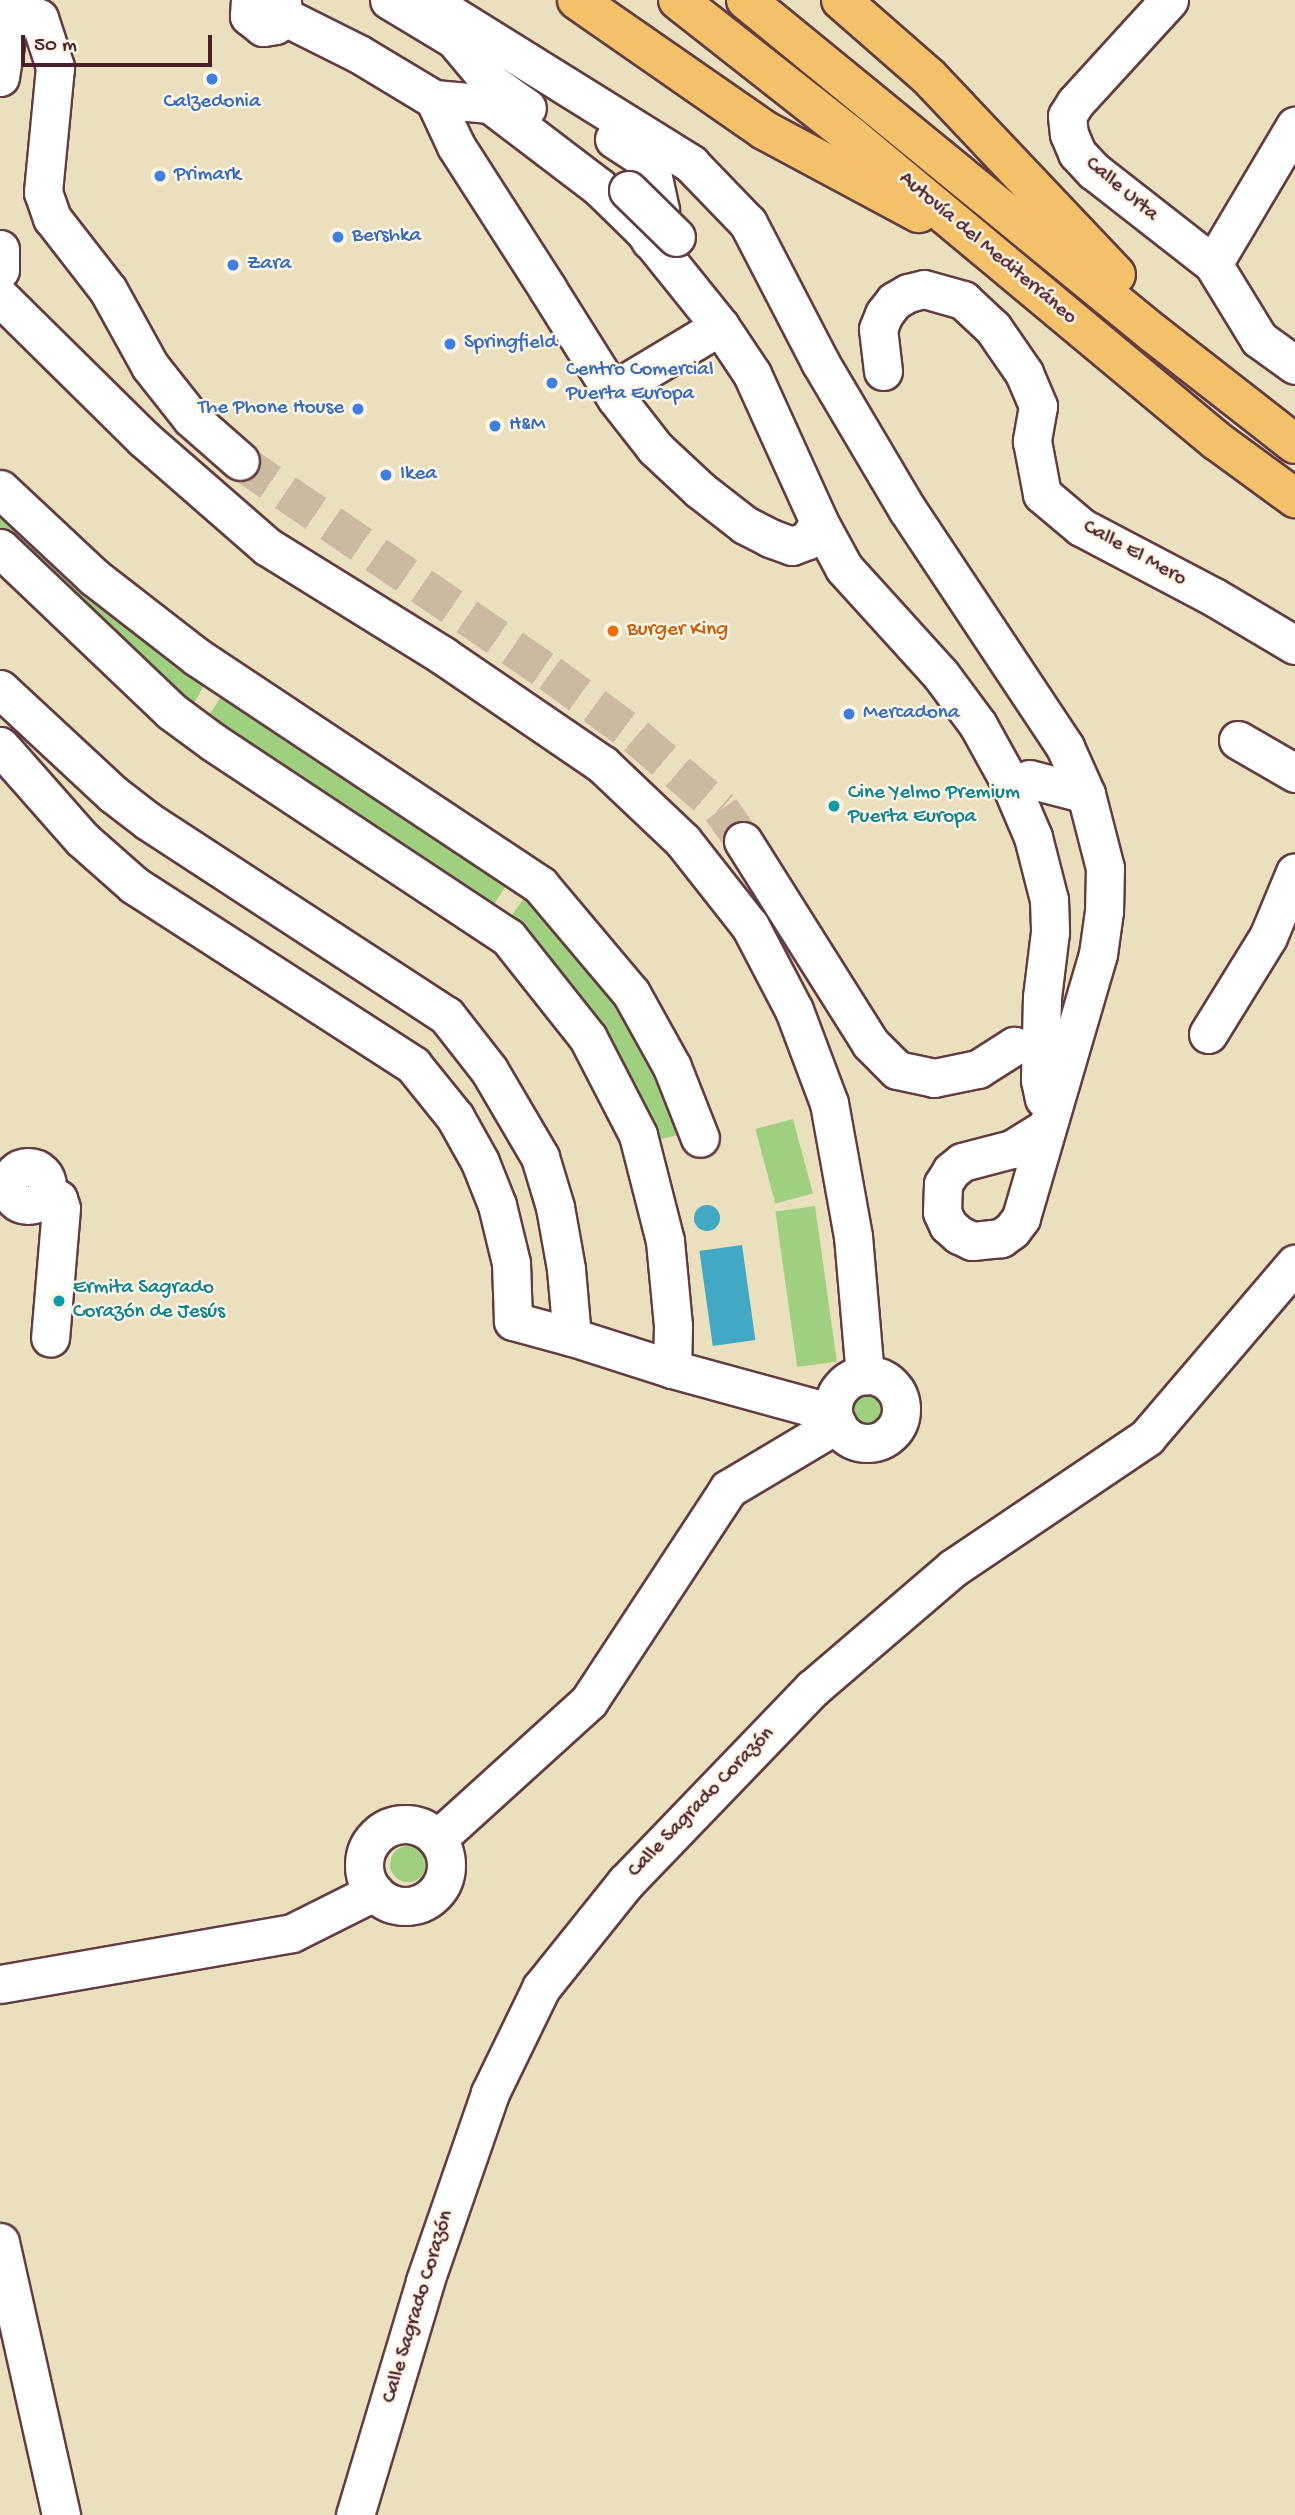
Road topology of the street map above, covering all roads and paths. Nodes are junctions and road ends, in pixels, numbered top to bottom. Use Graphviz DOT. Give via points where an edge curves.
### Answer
graph roads {
  1 [pos="250,0"];
  2 [pos="388,0"];
  3 [pos="428,0"];
  4 [pos="577,0"];
  5 [pos="678,0"];
  6 [pos="746,0"];
  7 [pos="841,0"];
  8 [pos="1169,0"];
  9 [pos="11,4"];
  10 [pos="282,8"];
  11 [pos="531,67"];
  12 [pos="0,77"];
  13 [pos="434,99"];
  14 [pos="490,104"];
  15 [pos="1295,126"];
  16 [pos="456,146"];
  17 [pos="663,238"];
  18 [pos="978,240"];
  19 [pos="0,249"];
  20 [pos="1213,264"];
  21 [pos="0,270"];
  22 [pos="0,297"];
  23 [pos="720,326"];
  24 [pos="1153,333"];
  25 [pos="1295,365"];
  26 [pos="883,371"];
  27 [pos="612,391"];
  28 [pos="1295,444"];
  29 [pos="240,461"];
  30 [pos="0,489"];
  31 [pos="1295,498"];
  32 [pos="819,522"];
  33 [pos="0,548"];
  34 [pos="1295,645"];
  35 [pos="0,689"];
  36 [pos="1238,740"];
  37 [pos="0,746"];
  38 [pos="1295,773"];
  39 [pos="1029,779"];
  40 [pos="1086,794"];
  41 [pos="743,841"];
  42 [pos="1295,872"];
  43 [pos="1066,927"];
  44 [pos="1084,996"];
  45 [pos="1208,1034"];
  46 [pos="1014,1046"];
  47 [pos="700,1138"];
  48 [pos="5,1180"];
  49 [pos="1295,1264"];
  50 [pos="572,1337"];
  51 [pos="50,1338"];
  52 [pos="672,1369"];
  53 [pos="865,1375"];
  54 [pos="835,1419"];
  55 [pos="437,1839"];
  56 [pos="374,1892"];
  57 [pos="0,1984"];
  58 [pos="0,2242"];
  59 [pos="61,2515"];
  60 [pos="355,2515"];
  1 -- 10 [label="street" via="249,16 258,25 270,27"];
  2 -- 17 [label="street, bridge" via="454,39 490,82 569,138 628,190"];
  3 -- 11 [label="street"];
  4 -- 18 [label="highway" via="764,130 903,206"];
  5 -- 18 [label="highway, Autovía del Mediterráneo"];
  6 -- 24 [label="highway, Autovía del Mediterráneo"];
  7 -- 24 [label="highway" via="929,76 1105,263"];
  8 -- 20 [label="street, Calle Urta" via="1075,103 1067,116 1069,134 1077,153 1094,171"];
  9 -- 12 [label="street"];
  9 -- 29 [label="street" via="39,18 55,67 43,192 52,218 108,290 150,366 191,418"];
  10 -- 13 [label="street"];
  11 -- 17 [label="street" via="544,94 642,157 651,168"];
  11 -- 40 [label="street" via="691,164 748,223 827,374 907,509 1065,747"];
  13 -- 14 [label="street"];
  13 -- 16 [label="street"];
  14 -- 16 [label="street" via="458,133"];
  14 -- 17 [label="street"];
  15 -- 20 [label="street"];
  16 -- 27 [label="street"];
  17 -- 23 [label="street" via="683,252 682,277"];
  18 -- 31 [label="highway, Autovía del Mediterráneo" via="1217,441"];
  19 -- 21 [label="street"];
  20 -- 25 [label="street, Calle Urta" via="1259,339"];
  22 -- 53 [label="street" via="144,439 268,547 442,654 602,764 683,841 750,926 794,1010 829,1103 853,1236"];
  23 -- 27 [label="street"];
  23 -- 32 [label="street" via="752,374"];
  24 -- 28 [label="highway, Autovía del Mediterráneo"];
  26 -- 34 [label="street, Calle El Mero" via="878,329 894,301 924,289 963,300 993,328 1024,373 1038,406 1032,441 1042,494 1081,527"];
  27 -- 32 [label="street" via="655,448 745,525 792,546 808,540"];
  30 -- 47 [label="street" via="94,577 198,657 540,886 631,993 671,1067"];
  32 -- 44 [label="street" via="844,568 941,675 978,725 1033,837 1049,900 1040,1080 1047,1122"];
  33 -- 52 [label="street" via="171,711 508,937 588,1038 638,1135 665,1241"];
  35 -- 50 [label="street" via="148,821 446,1015 489,1070 540,1157 566,1269"];
  36 -- 38 [label="street"];
  37 -- 50 [label="street" via="82,839 134,885 414,1065 455,1117 497,1205 511,1264 513,1321"];
  39 -- 40 [label="street"];
  40 -- 44 [label="street" via="1105,867 1098,954"];
  41 -- 46 [label="street" via="870,1043 897,1070 945,1076 978,1069"];
  42 -- 45 [label="street" via="1268,937"];
  43 -- 44 [label="street" via="1080,963"];
  48 -- 51 [label="street" via="18,1203 34,1204 46,1192 58,1199 61,1208"];
  49 -- 60 [label="street, Calle Sagrado Corazón" via="1147,1437 953,1568 813,1688 626,1881 541,1988 489,2093 425,2281"];
  50 -- 52 [label="street"];
  52 -- 54 [label="street"];
  53 -- 54 [label="street" via="845,1383 838,1392"];
  53 -- 54 [label="street" via="887,1381 895,1389 901,1410 894,1432 874,1443 863,1443 843,1433"];
  54 -- 55 [label="street" via="728,1489 589,1701"];
  55 -- 56 [label="street" via="446,1866 436,1892 418,1903 398,1905"];
  55 -- 56 [label="street" via="416,1825 403,1824 379,1833 370,1843 364,1868"];
  56 -- 57 [label="street" via="292,1933"];
  58 -- 59 [label="street"];
}
